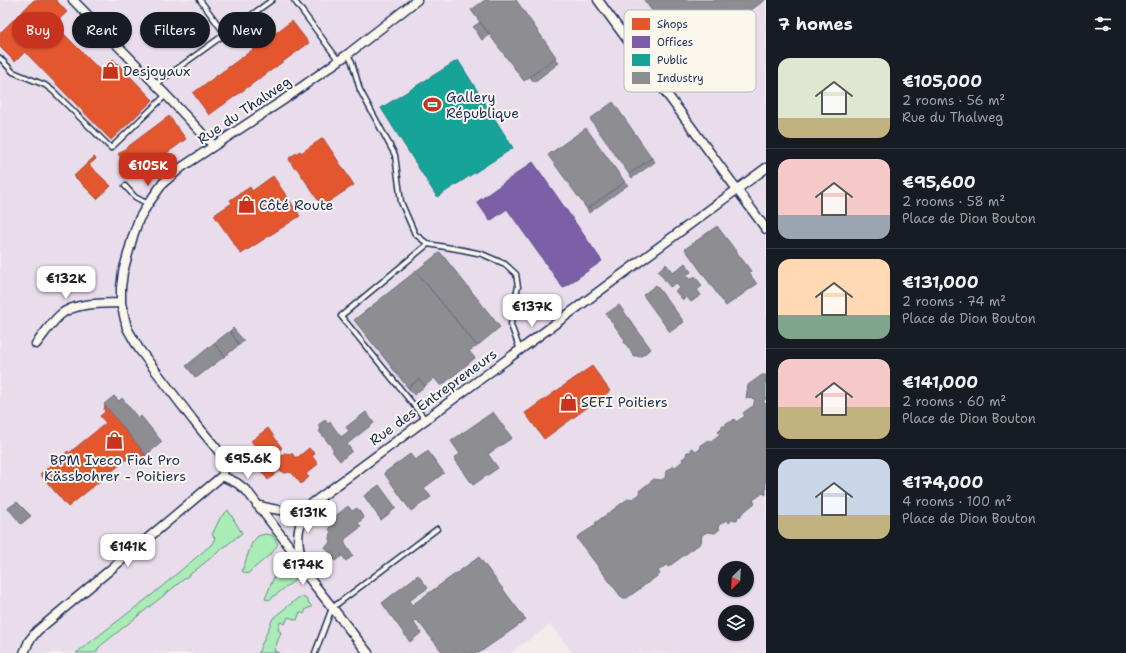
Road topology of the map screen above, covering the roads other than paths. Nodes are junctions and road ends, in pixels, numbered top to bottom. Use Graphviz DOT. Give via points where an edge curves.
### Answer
graph roads {
  1 [pos="73,0"];
  2 [pos="200,0"];
  3 [pos="272,0"];
  4 [pos="294,0"];
  5 [pos="417,0"];
  6 [pos="598,0"];
  7 [pos="255,12"];
  8 [pos="218,24"];
  9 [pos="624,36"];
  10 [pos="218,39"];
  11 [pos="348,54"];
  12 [pos="0,58"];
  13 [pos="338,61"];
  14 [pos="156,84"];
  15 [pos="665,92"];
  16 [pos="166,95"];
  17 [pos="214,146"];
  18 [pos="766,168"];
  19 [pos="125,186"];
  20 [pos="737,190"];
  21 [pos="148,204"];
  22 [pos="766,229"];
  23 [pos="428,244"];
  24 [pos="121,303"];
  25 [pos="36,344"];
  26 [pos="520,350"];
  27 [pos="425,419"];
  28 [pos="222,476"];
  29 [pos="257,505"];
  30 [pos="310,505"];
  31 [pos="437,529"];
  32 [pos="302,563"];
  33 [pos="332,608"];
  34 [pos="24,653"];
  35 [pos="315,653"];
  36 [pos="368,653"];
  1 -- 14 [label="street"];
  2 -- 8 [label="lane"];
  3 -- 7 [label="lane"];
  4 -- 13 [label="lane"];
  5 -- 11 [label="street, Rue du Thalweg"];
  6 -- 9 [label="street"];
  10 -- 14 [label="lane"];
  11 -- 13 [label="street, Rue du Thalweg"];
  11 -- 23 [label="lane" via="360,90 395,155 401,202 415,234"];
  12 -- 16 [label="lane" via="13,72 53,91 111,148"];
  13 -- 17 [label="street, Rue du Thalweg"];
  14 -- 16 [label="street"];
  15 -- 20 [label="street"];
  16 -- 17 [label="street"];
  17 -- 21 [label="street, Rue du Thalweg" via="163,183"];
  18 -- 20 [label="street, Rue des Entrepreneurs"];
  19 -- 21 [label="lane" via="135,197"];
  20 -- 22 [label="street"];
  20 -- 26 [label="street, Rue des Entrepreneurs"];
  21 -- 24 [label="street, Rue du Thalweg" via="139,218 123,272"];
  23 -- 26 [label="lane" via="482,254 505,264 516,274 518,287 511,326"];
  23 -- 27 [label="lane" via="341,316"];
  24 -- 25 [label="street" via="73,308 61,314"];
  24 -- 28 [label="street, Rue du Thalweg" via="127,328 139,349 221,454 224,463"];
  26 -- 27 [label="street, Rue des Entrepreneurs"];
  27 -- 30 [label="street, Rue des Entrepreneurs"];
  28 -- 29 [label="street" via="247,491"];
  28 -- 34 [label="street" via="37,631"];
  29 -- 30 [label="street" via="275,510 291,510"];
  29 -- 32 [label="street"];
  30 -- 32 [label="street" via="298,532"];
  31 -- 33 [label="lane"];
  32 -- 33 [label="street" via="309,578"];
  33 -- 35 [label="lane"];
  33 -- 36 [label="street"];
}
